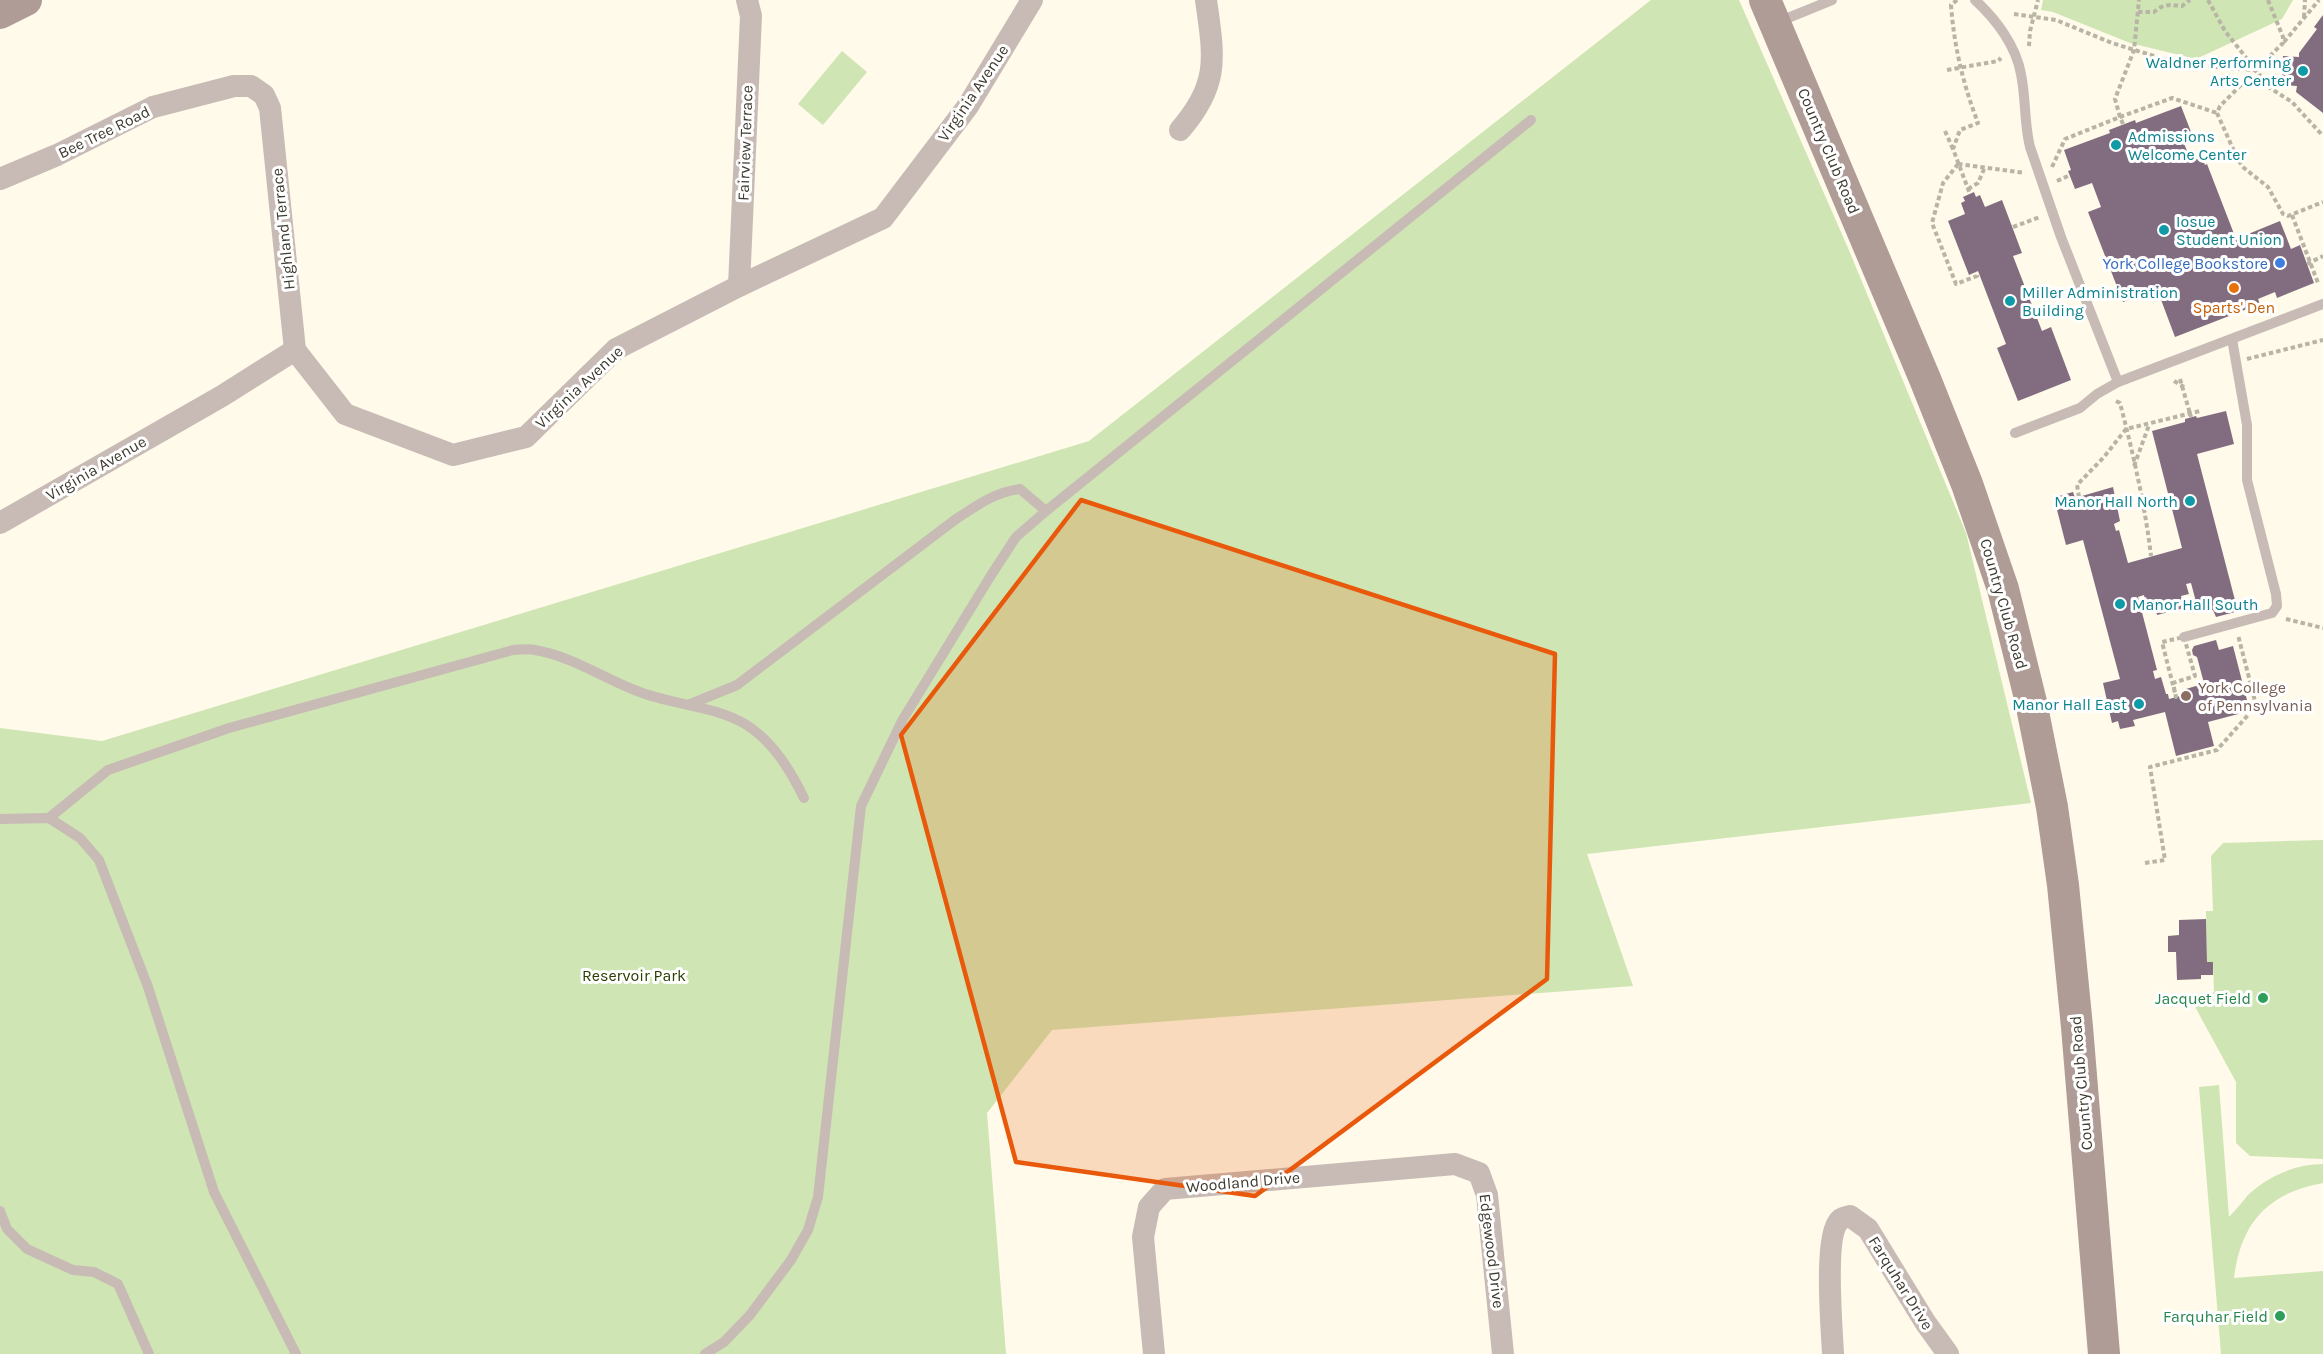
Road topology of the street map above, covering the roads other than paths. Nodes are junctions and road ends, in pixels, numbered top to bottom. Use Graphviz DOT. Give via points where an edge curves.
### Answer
graph roads {
  1 [pos="26,0"];
  2 [pos="747,0"];
  3 [pos="1032,0"];
  4 [pos="1206,0"];
  5 [pos="1832,0"];
  6 [pos="1976,0"];
  7 [pos="1770,11"];
  8 [pos="0,13"];
  9 [pos="270,108"];
  10 [pos="1531,120"];
  11 [pos="1180,130"];
  12 [pos="0,179"];
  13 [pos="739,286"];
  14 [pos="2323,304"];
  15 [pos="2232,339"];
  16 [pos="295,351"];
  17 [pos="2118,382"];
  18 [pos="2015,433"];
  19 [pos="1046,511"];
  20 [pos="0,523"];
  21 [pos="2184,637"];
  22 [pos="688,705"];
  23 [pos="804,798"];
  24 [pos="49,818"];
  25 [pos="0,819"];
  26 [pos="1455,1164"];
  27 [pos="0,1211"];
  28 [pos="149,1354"];
  29 [pos="296,1354"];
  30 [pos="705,1354"];
  31 [pos="1154,1354"];
  32 [pos="1503,1354"];
  33 [pos="1833,1354"];
  34 [pos="1948,1354"];
  35 [pos="2104,1354"];
  1 -- 8 [label="main road"];
  2 -- 13 [label="street, Fairview Terrace" via="751,16"];
  3 -- 13 [label="street, Virginia Avenue" via="968,106 883,218"];
  4 -- 11 [label="street" via="1213,71 1195,113"];
  5 -- 7 [label="lane"];
  6 -- 17 [label="lane" via="2003,33 2018,63 2030,147"];
  7 -- 35 [label="main road, Country Club Road" via="1967,484 2003,589 2031,702 2063,885"];
  9 -- 12 [label="street, Bee Tree Road" via="264,95 251,86 234,86 153,107"];
  9 -- 16 [label="street, Highland Terrace"];
  10 -- 19 [label="lane"];
  13 -- 16 [label="street, Virginia Avenue" via="616,348 526,437 453,455 345,414"];
  14 -- 15 [label="lane"];
  15 -- 17 [label="lane"];
  15 -- 21 [label="lane" via="2247,425 2247,480 2277,606 2272,613"];
  16 -- 20 [label="street, Virginia Avenue"];
  17 -- 18 [label="lane" via="2080,408"];
  19 -- 22 [label="lane" via="1020,489 1004,491 984,501 737,685"];
  19 -- 30 [label="lane" via="1016,537 990,577 903,719 861,806 818,1197 808,1230 791,1260 750,1315 724,1342"];
  22 -- 23 [label="lane" via="746,724 789,767"];
  22 -- 24 [label="lane" via="638,692 559,656 534,649 513,650 229,728 108,770"];
  24 -- 25 [label="lane"];
  24 -- 29 [label="lane" via="80,838 99,860 148,987 214,1192"];
  26 -- 31 [label="street, Woodland Drive" via="1166,1189 1149,1208 1143,1237"];
  26 -- 32 [label="street, Edgewood Drive" via="1479,1173 1487,1196"];
  27 -- 28 [label="lane" via="7,1229 27,1249 73,1270 94,1272 118,1284"];
  33 -- 34 [label="street, Farquhar Drive" via="1830,1254 1836,1226 1842,1218 1850,1216 1868,1229"];
}
